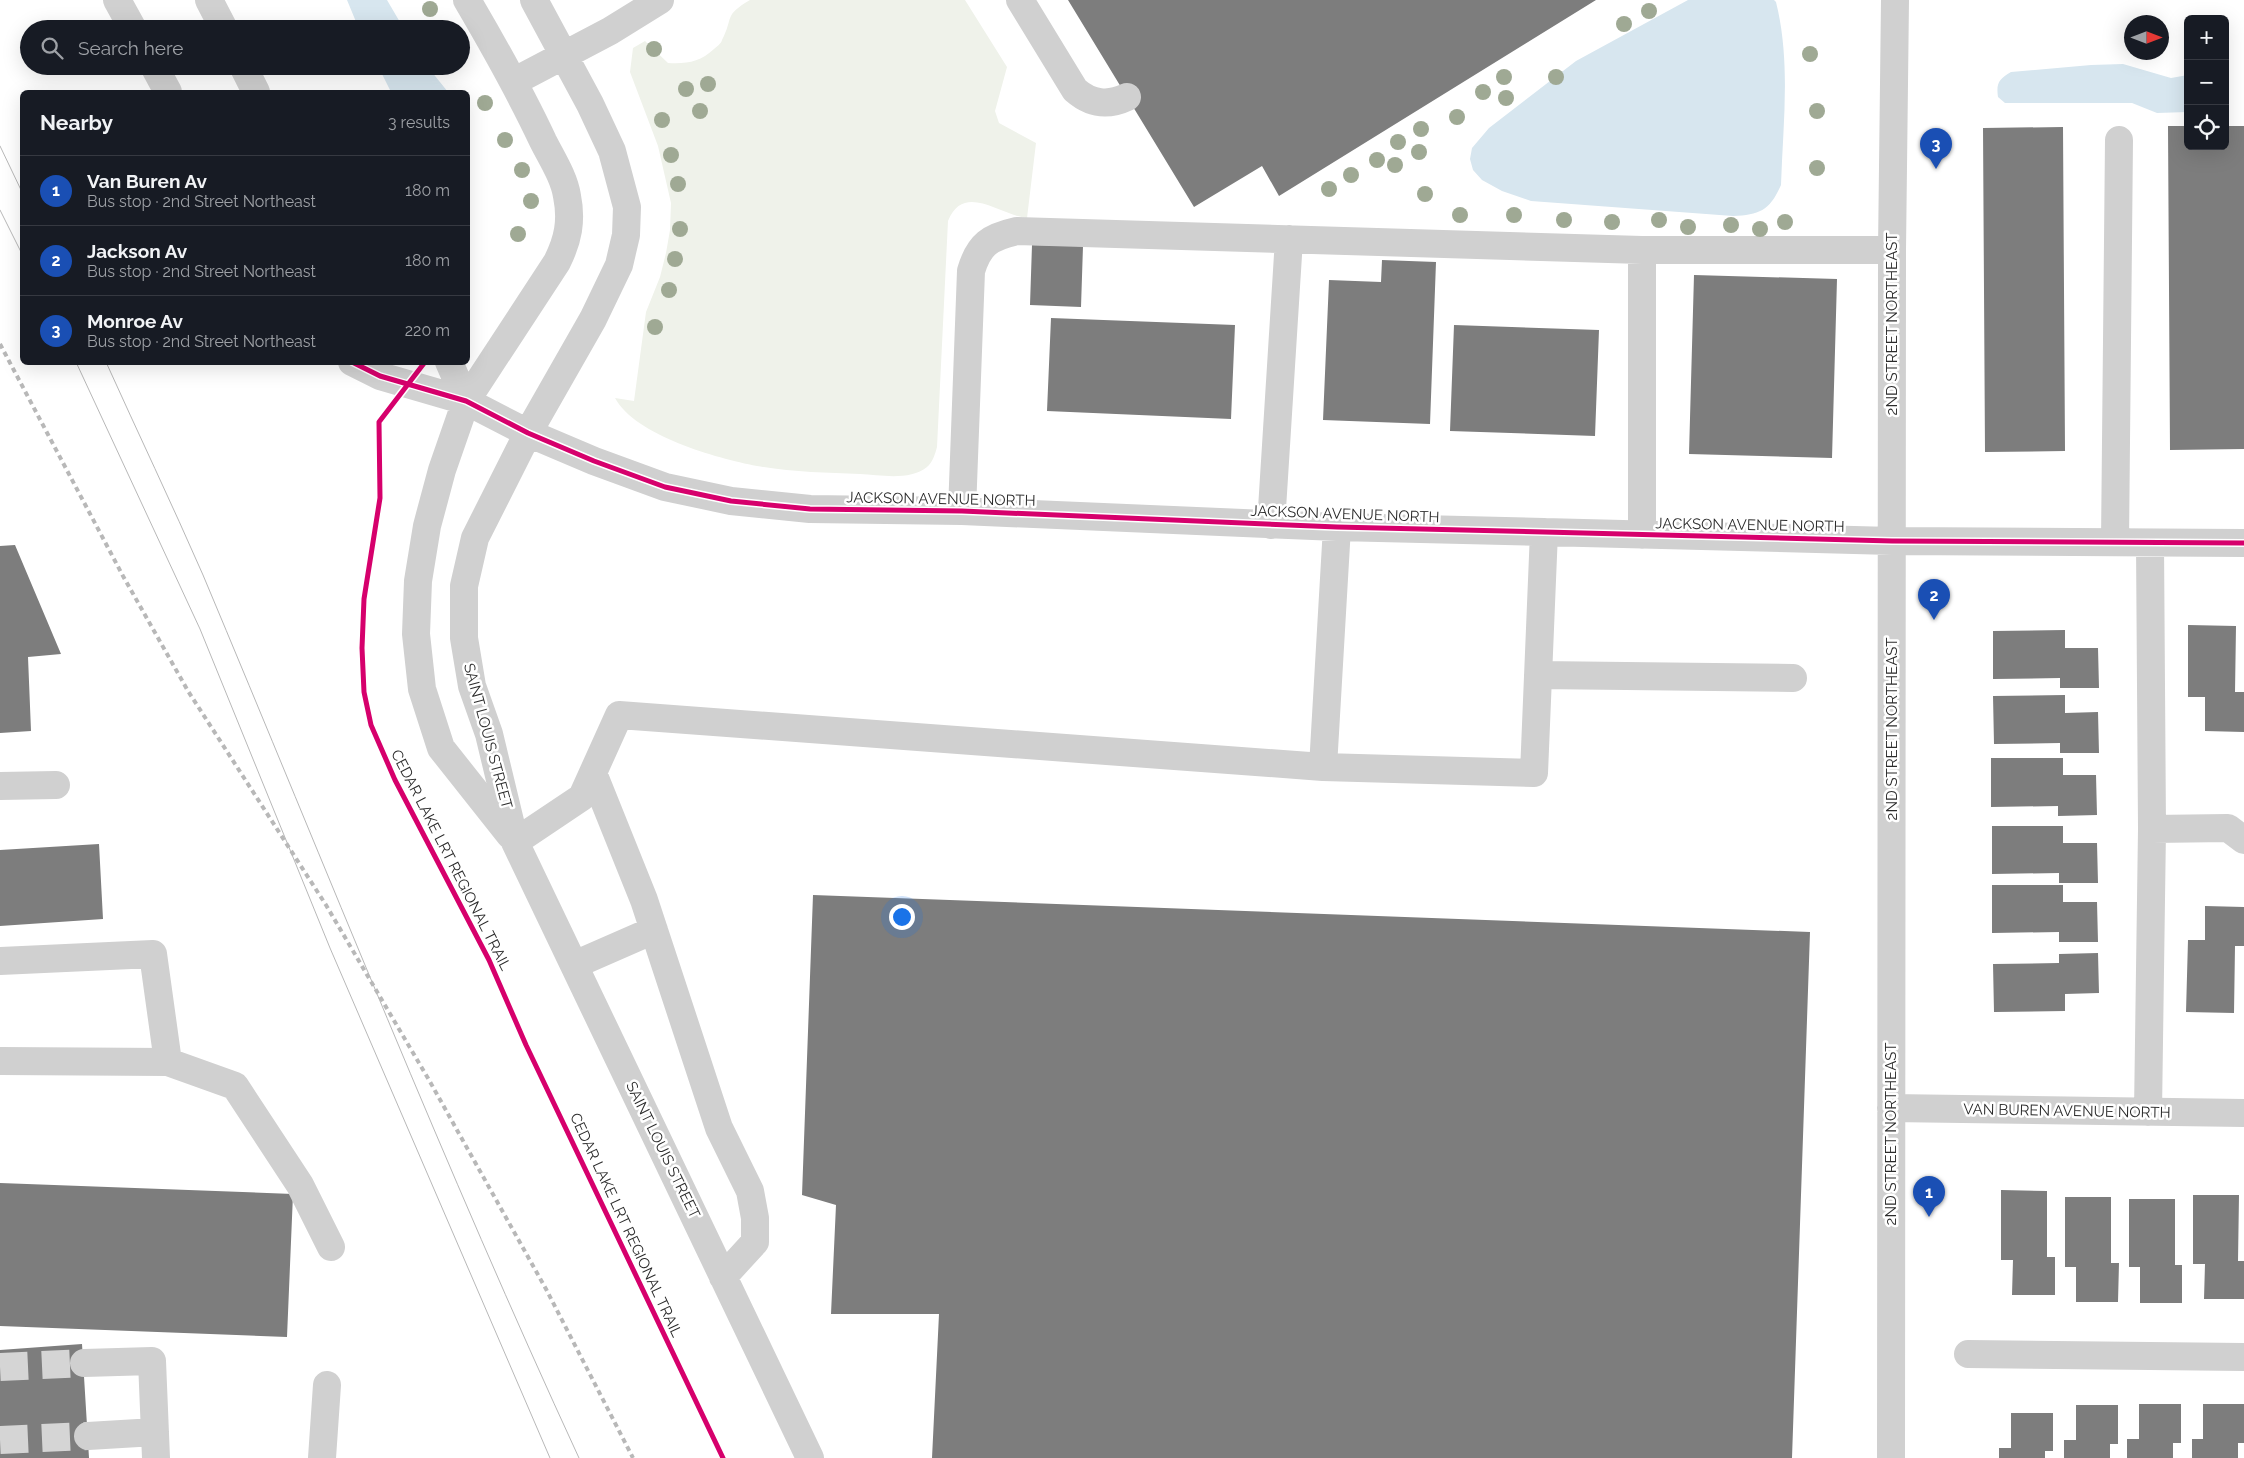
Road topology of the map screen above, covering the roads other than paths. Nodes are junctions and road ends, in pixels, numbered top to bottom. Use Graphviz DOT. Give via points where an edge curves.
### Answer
graph roads {
  1 [pos="117,0"];
  2 [pos="209,0"];
  3 [pos="467,0"];
  4 [pos="534,0"];
  5 [pos="660,0"];
  6 [pos="1020,0"];
  7 [pos="1895,0"];
  8 [pos="128,20"];
  9 [pos="219,20"];
  10 [pos="564,55"];
  11 [pos="159,75"];
  12 [pos="248,75"];
  13 [pos="515,81"];
  14 [pos="167,90"];
  15 [pos="255,90"];
  16 [pos="1127,96"];
  17 [pos="2119,140"];
  18 [pos="1289,239"];
  19 [pos="1642,250"];
  20 [pos="1892,250"];
  21 [pos="358,365"];
  22 [pos="450,365"];
  23 [pos="466,401"];
  24 [pos="528,433"];
  25 [pos="962,511"];
  26 [pos="1271,525"];
  27 [pos="1337,527"];
  28 [pos="1544,532"];
  29 [pos="1642,535"];
  30 [pos="1892,541"];
  31 [pos="2115,542"];
  32 [pos="2150,543"];
  33 [pos="2244,543"];
  34 [pos="1538,675"];
  35 [pos="1793,678"];
  36 [pos="1323,767"];
  37 [pos="593,773"];
  38 [pos="56,785"];
  39 [pos="0,786"];
  40 [pos="2152,829"];
  41 [pos="2244,840"];
  42 [pos="515,842"];
  43 [pos="654,930"];
  44 [pos="0,960"];
  45 [pos="574,965"];
  46 [pos="0,1061"];
  47 [pos="168,1062"];
  48 [pos="1891,1108"];
  49 [pos="2148,1112"];
  50 [pos="2244,1113"];
  51 [pos="331,1247"];
  52 [pos="724,1277"];
  53 [pos="1968,1354"];
  54 [pos="2244,1357"];
  55 [pos="84,1363"];
  56 [pos="326,1385"];
  57 [pos="88,1436"];
  58 [pos="155,1445"];
  59 [pos="322,1458"];
  60 [pos="810,1458"];
  61 [pos="1891,1458"];
  1 -- 8 [label="street"];
  2 -- 9 [label="street"];
  3 -- 13 [label="street, SAINT LOUIS STREET"];
  4 -- 10 [label="street, SAINT LOUIS STREET"];
  5 -- 10 [label="street"];
  6 -- 16 [label="street" via="1075,90 1085,99 1109,102"];
  7 -- 20 [label="street, 2ND STREET NORTHEAST"];
  10 -- 13 [label="street"];
  10 -- 24 [label="street, SAINT LOUIS STREET" via="612,151 627,207 626,235 619,265 593,319"];
  11 -- 14 [label="street"];
  12 -- 15 [label="street"];
  13 -- 23 [label="street, SAINT LOUIS STREET" via="563,180 569,231 557,262"];
  17 -- 31 [label="street"];
  18 -- 19 [label="street"];
  18 -- 25 [label="street" via="1017,231 999,235 986,243 976,255 971,271"];
  18 -- 26 [label="street"];
  19 -- 20 [label="street"];
  19 -- 29 [label="street"];
  20 -- 30 [label="street, 2ND STREET NORTHEAST"];
  21 -- 23 [label="street" via="380,376"];
  22 -- 23 [label="street"];
  23 -- 24 [label="street, JACKSON AVENUE NORTH"];
  23 -- 42 [label="street, SAINT LOUIS STREET" via="427,526 418,581 416,634 422,689 441,748"];
  24 -- 25 [label="street, JACKSON AVENUE NORTH" via="665,487 731,501 810,509"];
  24 -- 42 [label="street, SAINT LOUIS STREET" via="475,538 464,586 464,638 472,686 489,734"];
  25 -- 26 [label="street, JACKSON AVENUE NORTH"];
  26 -- 27 [label="street, JACKSON AVENUE NORTH"];
  27 -- 28 [label="street, JACKSON AVENUE NORTH"];
  27 -- 36 [label="street"];
  28 -- 29 [label="street, JACKSON AVENUE NORTH"];
  28 -- 34 [label="street"];
  29 -- 30 [label="street, JACKSON AVENUE NORTH"];
  30 -- 31 [label="street, JACKSON AVENUE NORTH"];
  30 -- 48 [label="street, 2ND STREET NORTHEAST"];
  31 -- 32 [label="street, JACKSON AVENUE NORTH"];
  32 -- 33 [label="street, JACKSON AVENUE NORTH"];
  32 -- 40 [label="street"];
  34 -- 35 [label="street"];
  34 -- 36 [label="street" via="1534,773"];
  36 -- 37 [label="street" via="619,715"];
  37 -- 42 [label="street" via="582,797"];
  37 -- 43 [label="street"];
  38 -- 39 [label="street"];
  40 -- 41 [label="street" via="2228,828"];
  40 -- 49 [label="street"];
  42 -- 45 [label="street, SAINT LOUIS STREET"];
  43 -- 45 [label="street"];
  43 -- 52 [label="street" via="719,1128 750,1191 755,1242"];
  44 -- 47 [label="street" via="153,954"];
  45 -- 52 [label="street, SAINT LOUIS STREET"];
  46 -- 47 [label="street"];
  47 -- 51 [label="street" via="235,1086 300,1185"];
  48 -- 49 [label="street, VAN BUREN AVENUE NORTH"];
  48 -- 61 [label="street, 2ND STREET NORTHEAST"];
  49 -- 50 [label="street, VAN BUREN AVENUE NORTH"];
  52 -- 60 [label="street, SAINT LOUIS STREET"];
  53 -- 54 [label="street"];
  55 -- 58 [label="street" via="152,1361"];
  56 -- 59 [label="street"];
  57 -- 58 [label="street"];
}
